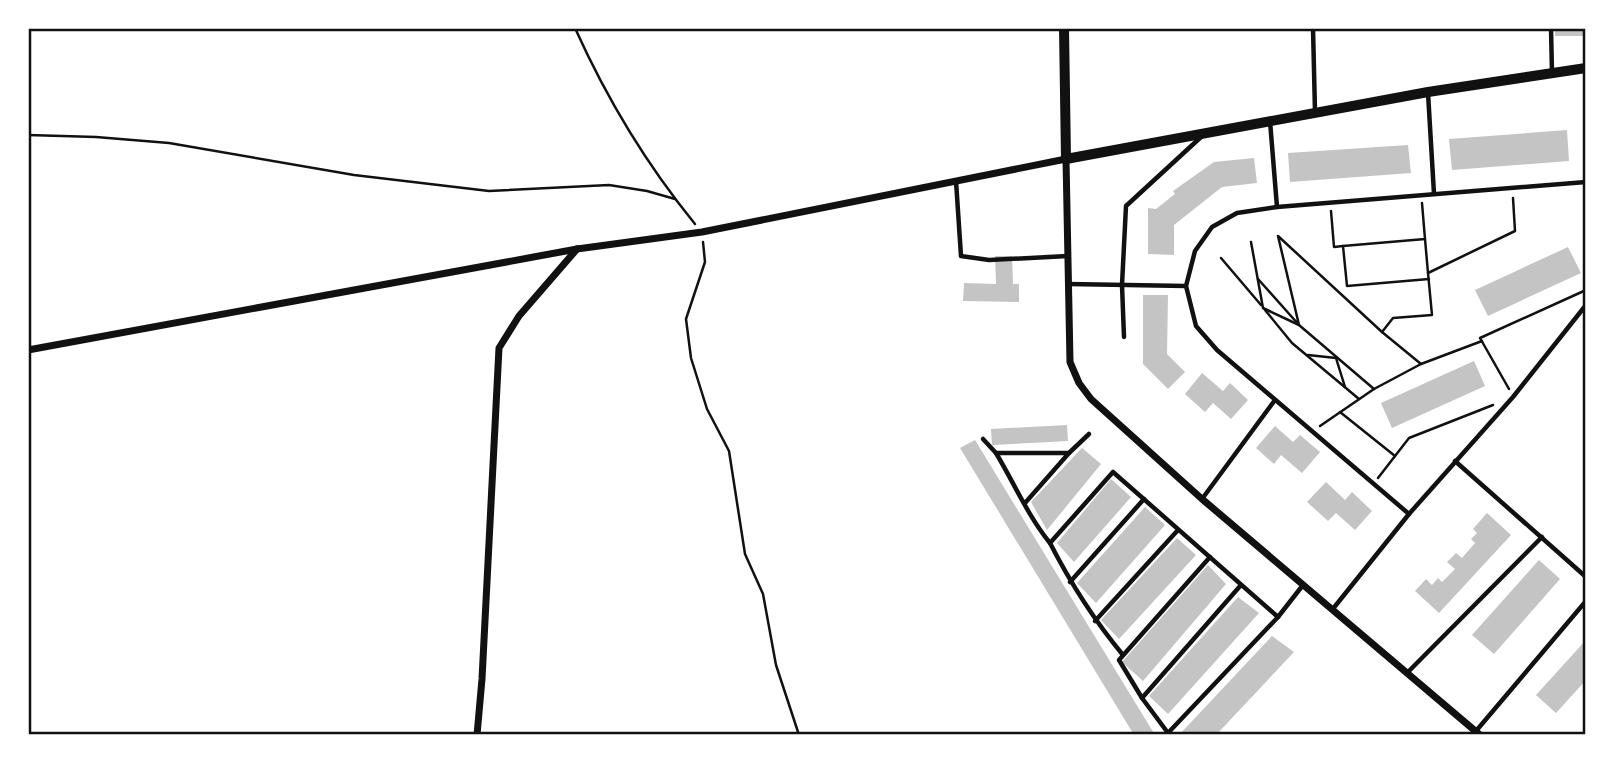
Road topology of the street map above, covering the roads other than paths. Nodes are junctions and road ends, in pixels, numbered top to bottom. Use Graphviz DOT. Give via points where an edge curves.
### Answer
graph roads {
  1 [pos="1063,28"];
  2 [pos="1313,28"];
  3 [pos="1551,28"];
  4 [pos="1586,68"];
  5 [pos="1552,73"];
  6 [pos="1428,92"];
  7 [pos="1315,113"];
  8 [pos="1270,121"];
  9 [pos="1205,133"];
  10 [pos="1066,159"];
  11 [pos="956,180"];
  12 [pos="1586,182"];
  13 [pos="1434,194"];
  14 [pos="1277,207"];
  15 [pos="577,249"];
  16 [pos="1068,256"];
  17 [pos="1068,284"];
  18 [pos="1122,285"];
  19 [pos="1186,286"];
  20 [pos="1586,305"];
  21 [pos="1124,337"];
  22 [pos="28,350"];
  23 [pos="1275,400"];
  24 [pos="1089,434"];
  25 [pos="984,439"];
  26 [pos="996,453"];
  27 [pos="1069,453"];
  28 [pos="1455,461"];
  29 [pos="1144,499"];
  30 [pos="1202,499"];
  31 [pos="1025,503"];
  32 [pos="1409,514"];
  33 [pos="1178,530"];
  34 [pos="1542,537"];
  35 [pos="1050,543"];
  36 [pos="1210,557"];
  37 [pos="1586,577"];
  38 [pos="1070,582"];
  39 [pos="1241,585"];
  40 [pos="1304,585"];
  41 [pos="1586,601"];
  42 [pos="1332,610"];
  43 [pos="1278,617"];
  44 [pos="1095,621"];
  45 [pos="1123,655"];
  46 [pos="1407,674"];
  47 [pos="1142,698"];
  48 [pos="1477,733"];
  49 [pos="1169,734"];
  50 [pos="477,735"];
  1 -- 10 [label="street"];
  2 -- 7 [label="lane"];
  3 -- 5 [label="lane"];
  4 -- 5 [label="street"];
  5 -- 6 [label="street"];
  6 -- 7 [label="street"];
  6 -- 13 [label="lane"];
  7 -- 8 [label="street"];
  8 -- 9 [label="street"];
  8 -- 14 [label="lane"];
  9 -- 10 [label="street"];
  9 -- 18 [label="lane" via="1126,206"];
  10 -- 11 [label="street"];
  10 -- 16 [label="street"];
  11 -- 15 [label="street" via="702,232"];
  11 -- 16 [label="lane" via="961,256 989,260"];
  12 -- 13 [label="lane"];
  13 -- 14 [label="lane"];
  14 -- 19 [label="lane" via="1237,213 1212,227 1195,251"];
  15 -- 22 [label="street"];
  15 -- 50 [label="street" via="519,316 499,348"];
  16 -- 17 [label="street"];
  17 -- 18 [label="lane"];
  17 -- 30 [label="street" via="1070,362 1079,383"];
  18 -- 19 [label="lane"];
  18 -- 21 [label="lane"];
  19 -- 23 [label="lane" via="1196,326"];
  20 -- 28 [label="lane"];
  23 -- 30 [label="lane"];
  23 -- 32 [label="lane"];
  24 -- 27 [label="lane"];
  25 -- 26 [label="lane"];
  26 -- 27 [label="lane"];
  26 -- 31 [label="lane"];
  27 -- 31 [label="lane"];
  28 -- 32 [label="lane"];
  28 -- 34 [label="lane"];
  29 -- 33 [label="lane"];
  29 -- 35 [label="lane" via="1112,472"];
  29 -- 38 [label="lane"];
  30 -- 40 [label="street"];
  31 -- 35 [label="lane"];
  32 -- 42 [label="lane"];
  33 -- 36 [label="lane"];
  33 -- 44 [label="lane"];
  34 -- 37 [label="lane"];
  34 -- 46 [label="lane"];
  35 -- 38 [label="lane"];
  36 -- 39 [label="lane"];
  36 -- 45 [label="lane"];
  38 -- 44 [label="lane"];
  39 -- 43 [label="lane"];
  39 -- 47 [label="lane"];
  40 -- 42 [label="street"];
  40 -- 43 [label="lane"];
  41 -- 48 [label="lane"];
  42 -- 46 [label="street"];
  43 -- 49 [label="lane"];
  44 -- 45 [label="lane"];
  45 -- 47 [label="lane" via="1119,660"];
  46 -- 48 [label="street"];
  47 -- 49 [label="lane"];
}
